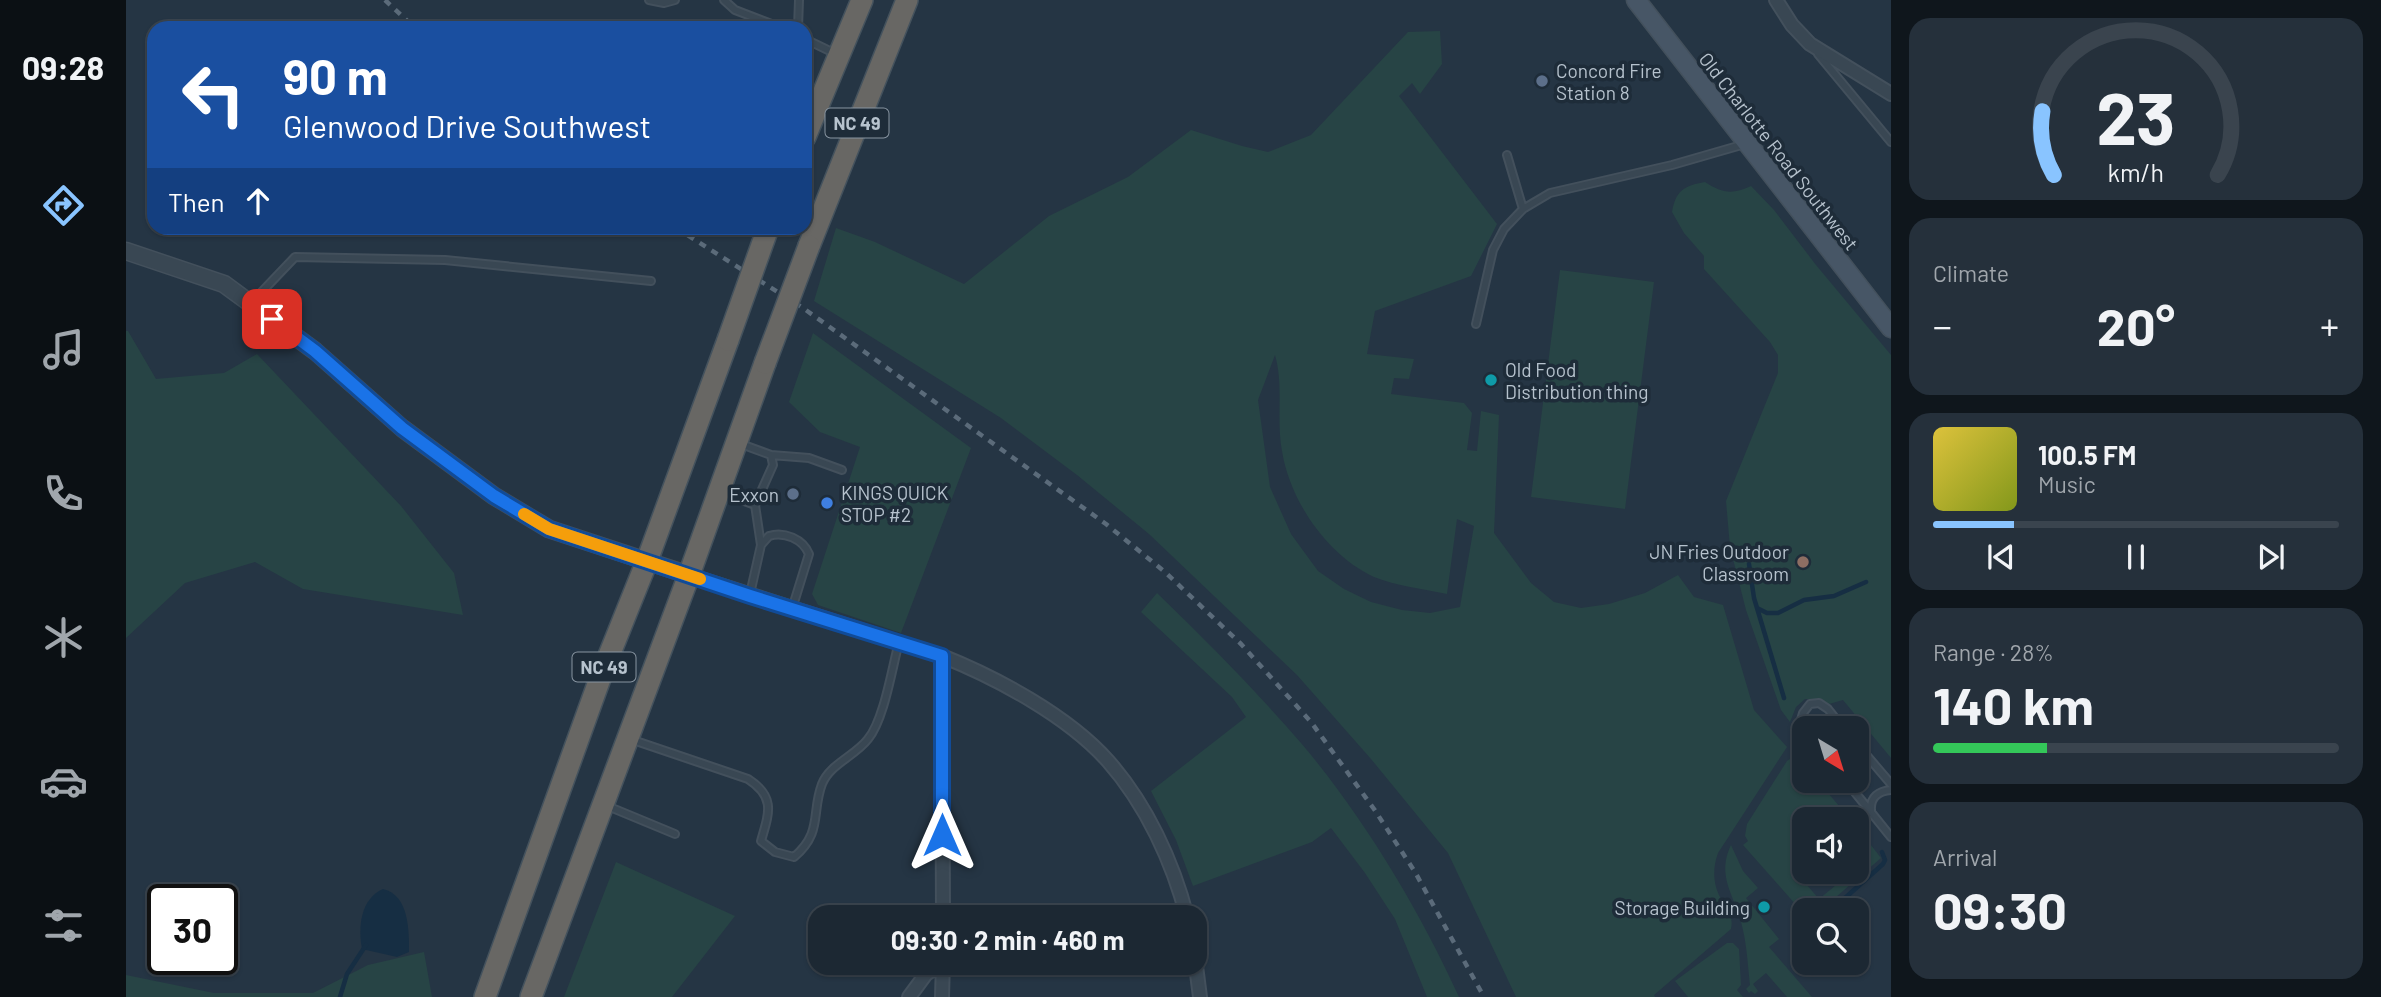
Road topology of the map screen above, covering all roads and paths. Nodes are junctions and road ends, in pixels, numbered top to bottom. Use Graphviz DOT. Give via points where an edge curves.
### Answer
graph roads {
  1 [pos="649,0"];
  2 [pos="675,0"];
  3 [pos="724,0"];
  4 [pos="799,0"];
  5 [pos="862,0"];
  6 [pos="906,0"];
  7 [pos="1636,0"];
  8 [pos="1776,0"];
  9 [pos="759,19"];
  10 [pos="764,21"];
  11 [pos="798,21"];
  12 [pos="812,42"];
  13 [pos="1810,44"];
  14 [pos="839,55"];
  15 [pos="1891,94"];
  16 [pos="812,119"];
  17 [pos="1891,142"];
  18 [pos="1746,143"];
  19 [pos="1507,155"];
  20 [pos="1523,209"];
  21 [pos="766,235"];
  22 [pos="126,251"];
  23 [pos="650,281"];
  24 [pos="251,303"];
  25 [pos="1476,324"];
  26 [pos="1891,328"];
  27 [pos="736,442"];
  28 [pos="771,455"];
  29 [pos="842,470"];
  30 [pos="719,491"];
  31 [pos="755,505"];
  32 [pos="761,545"];
  33 [pos="647,561"];
  34 [pos="689,575"];
  35 [pos="750,596"];
  36 [pos="792,609"];
  37 [pos="899,641"];
  38 [pos="942,656"];
  39 [pos="1802,716"];
  40 [pos="1834,716"];
  41 [pos="628,739"];
  42 [pos="1869,759"];
  43 [pos="1891,787"];
  44 [pos="1856,793"];
  45 [pos="603,804"];
  46 [pos="1871,811"];
  47 [pos="675,834"];
  48 [pos="1891,837"];
  49 [pos="943,905"];
  50 [pos="1183,905"];
  51 [pos="925,975"];
  52 [pos="943,975"];
  53 [pos="1197,975"];
  54 [pos="485,997"];
  55 [pos="531,997"];
  56 [pos="909,997"];
  57 [pos="942,997"];
  58 [pos="1200,997"];
  1 -- 2 [label="lane"];
  3 -- 9 [label="lane" via="735,10"];
  4 -- 11 [label="lane"];
  5 -- 14 [label="highway, NC 49"];
  6 -- 27 [label="highway, NC 49 / NC 49, bridge"];
  7 -- 18 [label="main road, Old Charlotte Road Southwest"];
  8 -- 13 [label="street"];
  9 -- 10 [label="lane"];
  12 -- 14 [label="lane"];
  13 -- 15 [label="street"];
  13 -- 17 [label="lane"];
  14 -- 16 [label="highway, NC 49"];
  18 -- 20 [label="lane" via="1550,193"];
  18 -- 26 [label="main road, Old Charlotte Road Southwest"];
  19 -- 20 [label="lane"];
  20 -- 25 [label="lane" via="1504,229 1493,250"];
  21 -- 33 [label="highway, NC 49, bridge"];
  22 -- 24 [label="street" via="224,284"];
  23 -- 24 [label="lane" via="445,260 295,257"];
  24 -- 33 [label="street" via="315,351 402,428 494,496 549,529"];
  27 -- 28 [label="lane"];
  27 -- 30 [label="highway, NC 49 / NC 49"];
  28 -- 29 [label="lane" via="809,458"];
  28 -- 31 [label="lane" via="773,466"];
  30 -- 31 [label="lane"];
  30 -- 34 [label="highway, NC 49 / NC 49"];
  31 -- 32 [label="lane"];
  32 -- 35 [label="lane"];
  32 -- 36 [label="lane" via="769,536 783,534 808,550 809,561"];
  33 -- 34 [label="street"];
  33 -- 54 [label="highway, NC 49"];
  34 -- 35 [label="street"];
  34 -- 41 [label="highway, NC 49 / NC 49"];
  35 -- 36 [label="street"];
  36 -- 37 [label="street"];
  37 -- 38 [label="street"];
  37 -- 41 [label="lane" via="875,729 827,775 814,832 794,857 775,852 761,841 769,812 760,787"];
  38 -- 49 [label="street"];
  38 -- 50 [label="street" via="1041,707 1107,760 1138,801 1169,861"];
  39 -- 40 [label="lane" via="1810,704 1819,703"];
  41 -- 45 [label="highway, NC 49 / NC 49"];
  42 -- 43 [label="lane"];
  43 -- 46 [label="lane" via="1871,802"];
  44 -- 46 [label="lane"];
  45 -- 47 [label="lane"];
  45 -- 55 [label="highway, NC 49 / NC 49"];
  46 -- 48 [label="lane"];
  51 -- 56 [label="street"];
  52 -- 57 [label="street"];
  53 -- 58 [label="street"];
}
